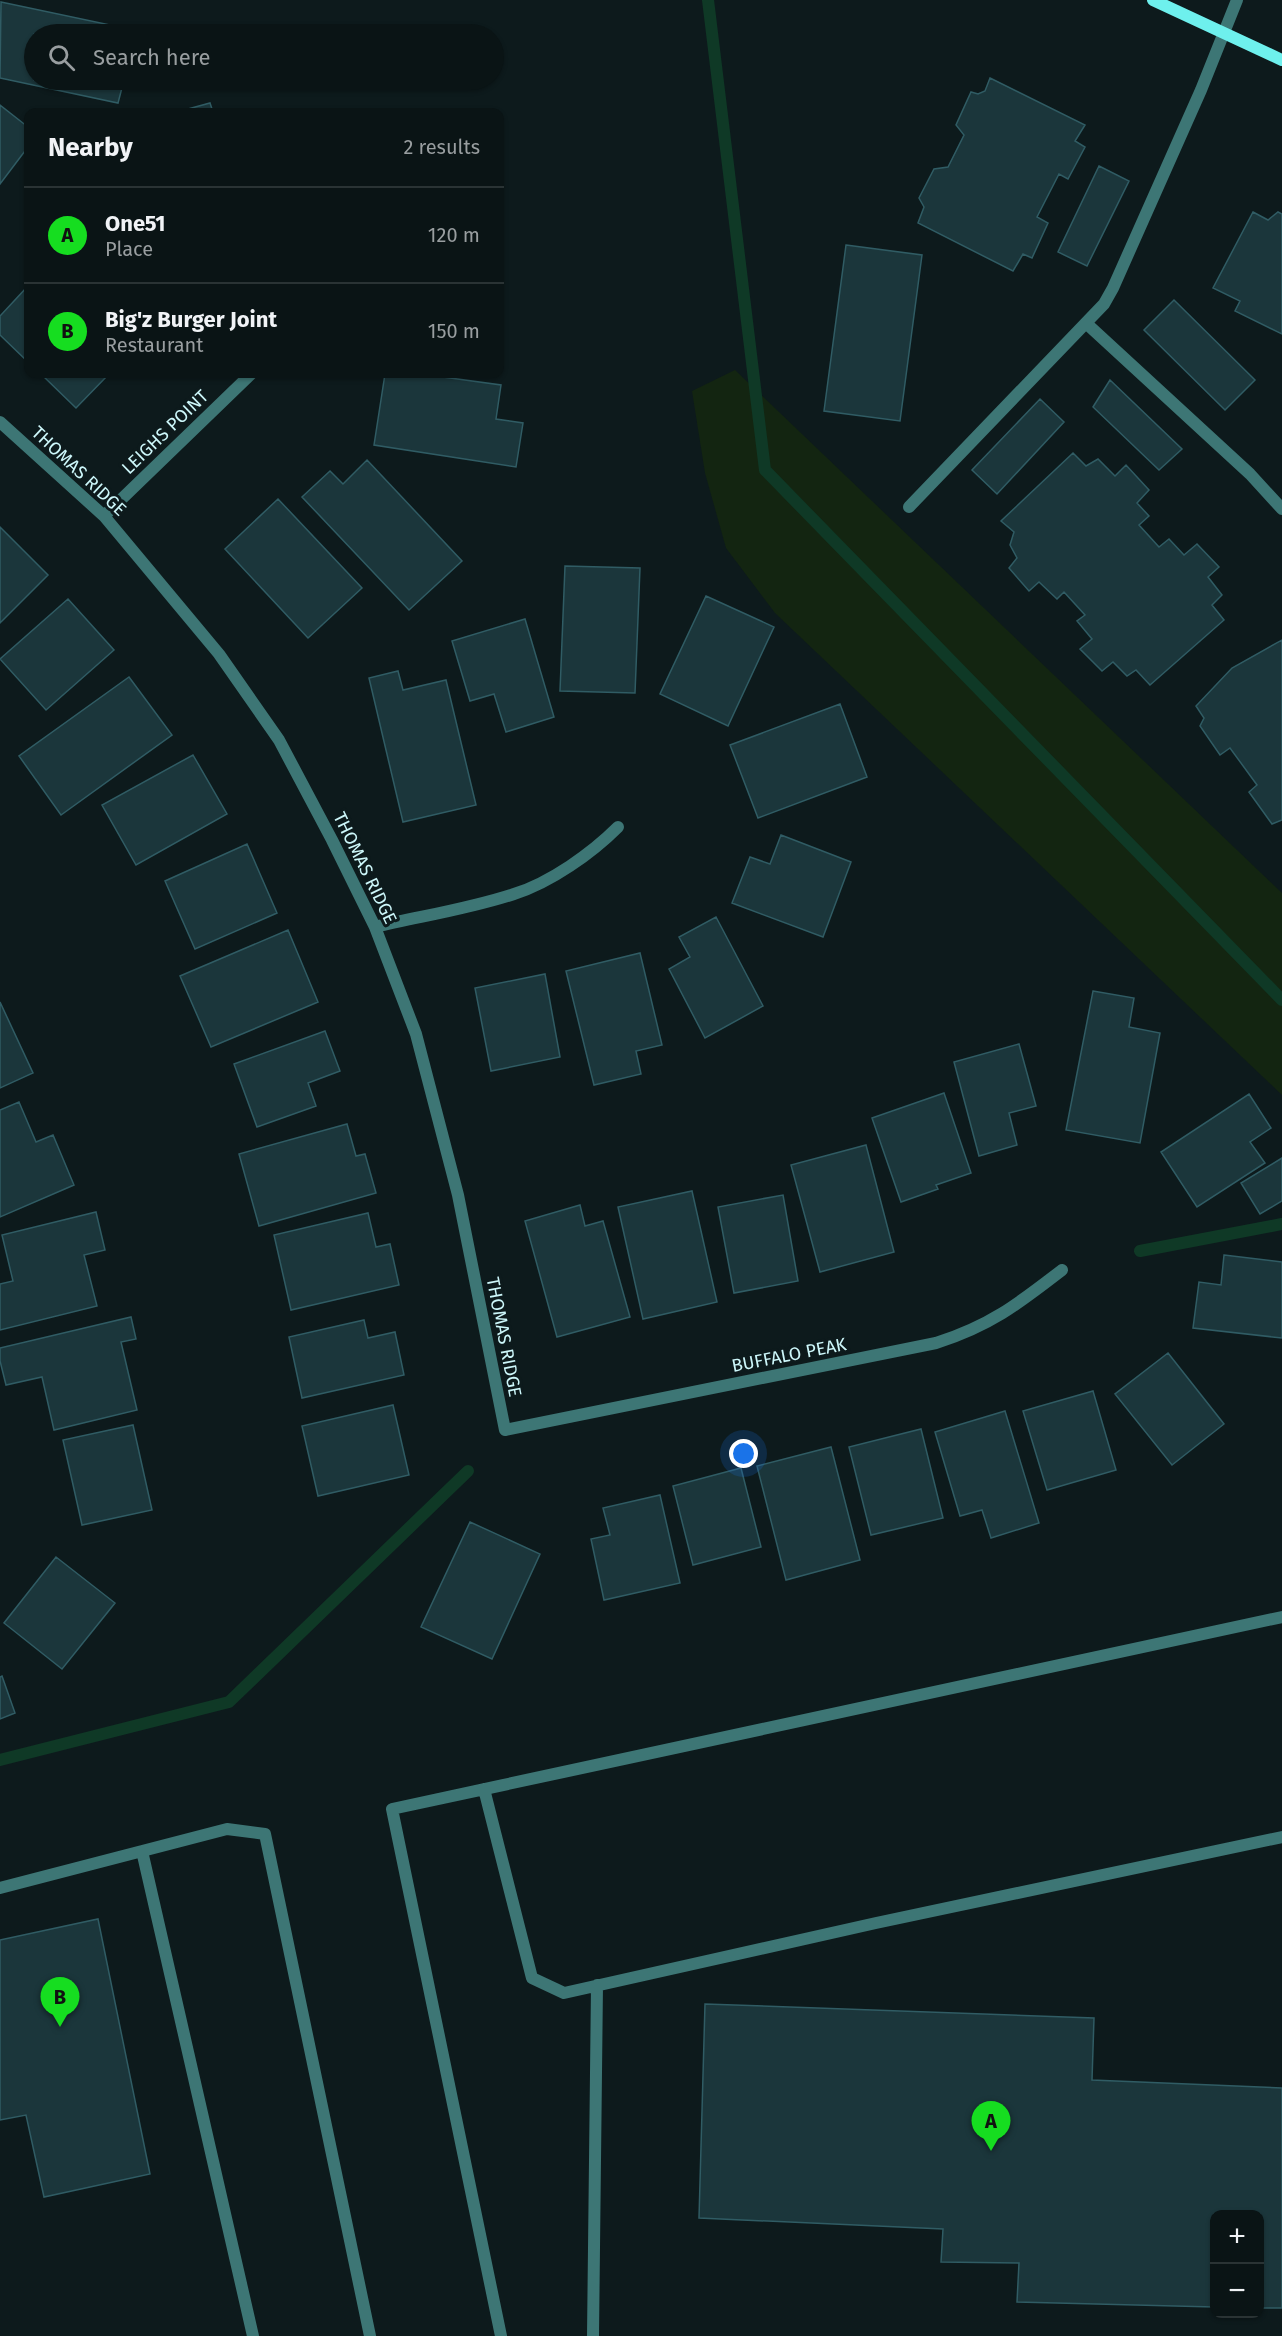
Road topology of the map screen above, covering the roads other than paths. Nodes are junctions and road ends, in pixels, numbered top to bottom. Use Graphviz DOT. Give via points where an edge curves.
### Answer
graph roads {
  1 [pos="1153,0"];
  2 [pos="1237,0"];
  3 [pos="1224,32"];
  4 [pos="1282,60"];
  5 [pos="1087,324"];
  6 [pos="247,378"];
  7 [pos="0,422"];
  8 [pos="909,507"];
  9 [pos="1282,509"];
  10 [pos="104,516"];
  11 [pos="618,827"];
  12 [pos="375,927"];
  13 [pos="1062,1270"];
  14 [pos="504,1430"];
  15 [pos="1282,1617"];
  16 [pos="484,1789"];
  17 [pos="1282,1837"];
  18 [pos="142,1851"];
  19 [pos="0,1888"];
  20 [pos="597,1985"];
  21 [pos="254,2336"];
  22 [pos="370,2336"];
  23 [pos="501,2336"];
  24 [pos="593,2336"];
  1 -- 3 [label="street"];
  2 -- 3 [label="street"];
  3 -- 4 [label="street"];
  3 -- 5 [label="street" via="1113,288"];
  5 -- 8 [label="street"];
  5 -- 9 [label="street" via="1250,474"];
  6 -- 10 [label="street, LEIGHS POINT"];
  7 -- 10 [label="street, THOMAS RIDGE"];
  10 -- 12 [label="street, THOMAS RIDGE" via="219,654 279,740"];
  11 -- 12 [label="street" via="602,844 561,871 516,894"];
  12 -- 14 [label="street, THOMAS RIDGE" via="416,1034 458,1195"];
  13 -- 14 [label="street, BUFFALO PEAK" via="994,1320 936,1343"];
  15 -- 16 [label="street"];
  16 -- 20 [label="street" via="532,1978 564,1993"];
  16 -- 23 [label="street" via="392,1809"];
  17 -- 20 [label="street"];
  18 -- 19 [label="street"];
  18 -- 21 [label="street"];
  18 -- 22 [label="street" via="227,1829 265,1834"];
  20 -- 24 [label="street"];
}
